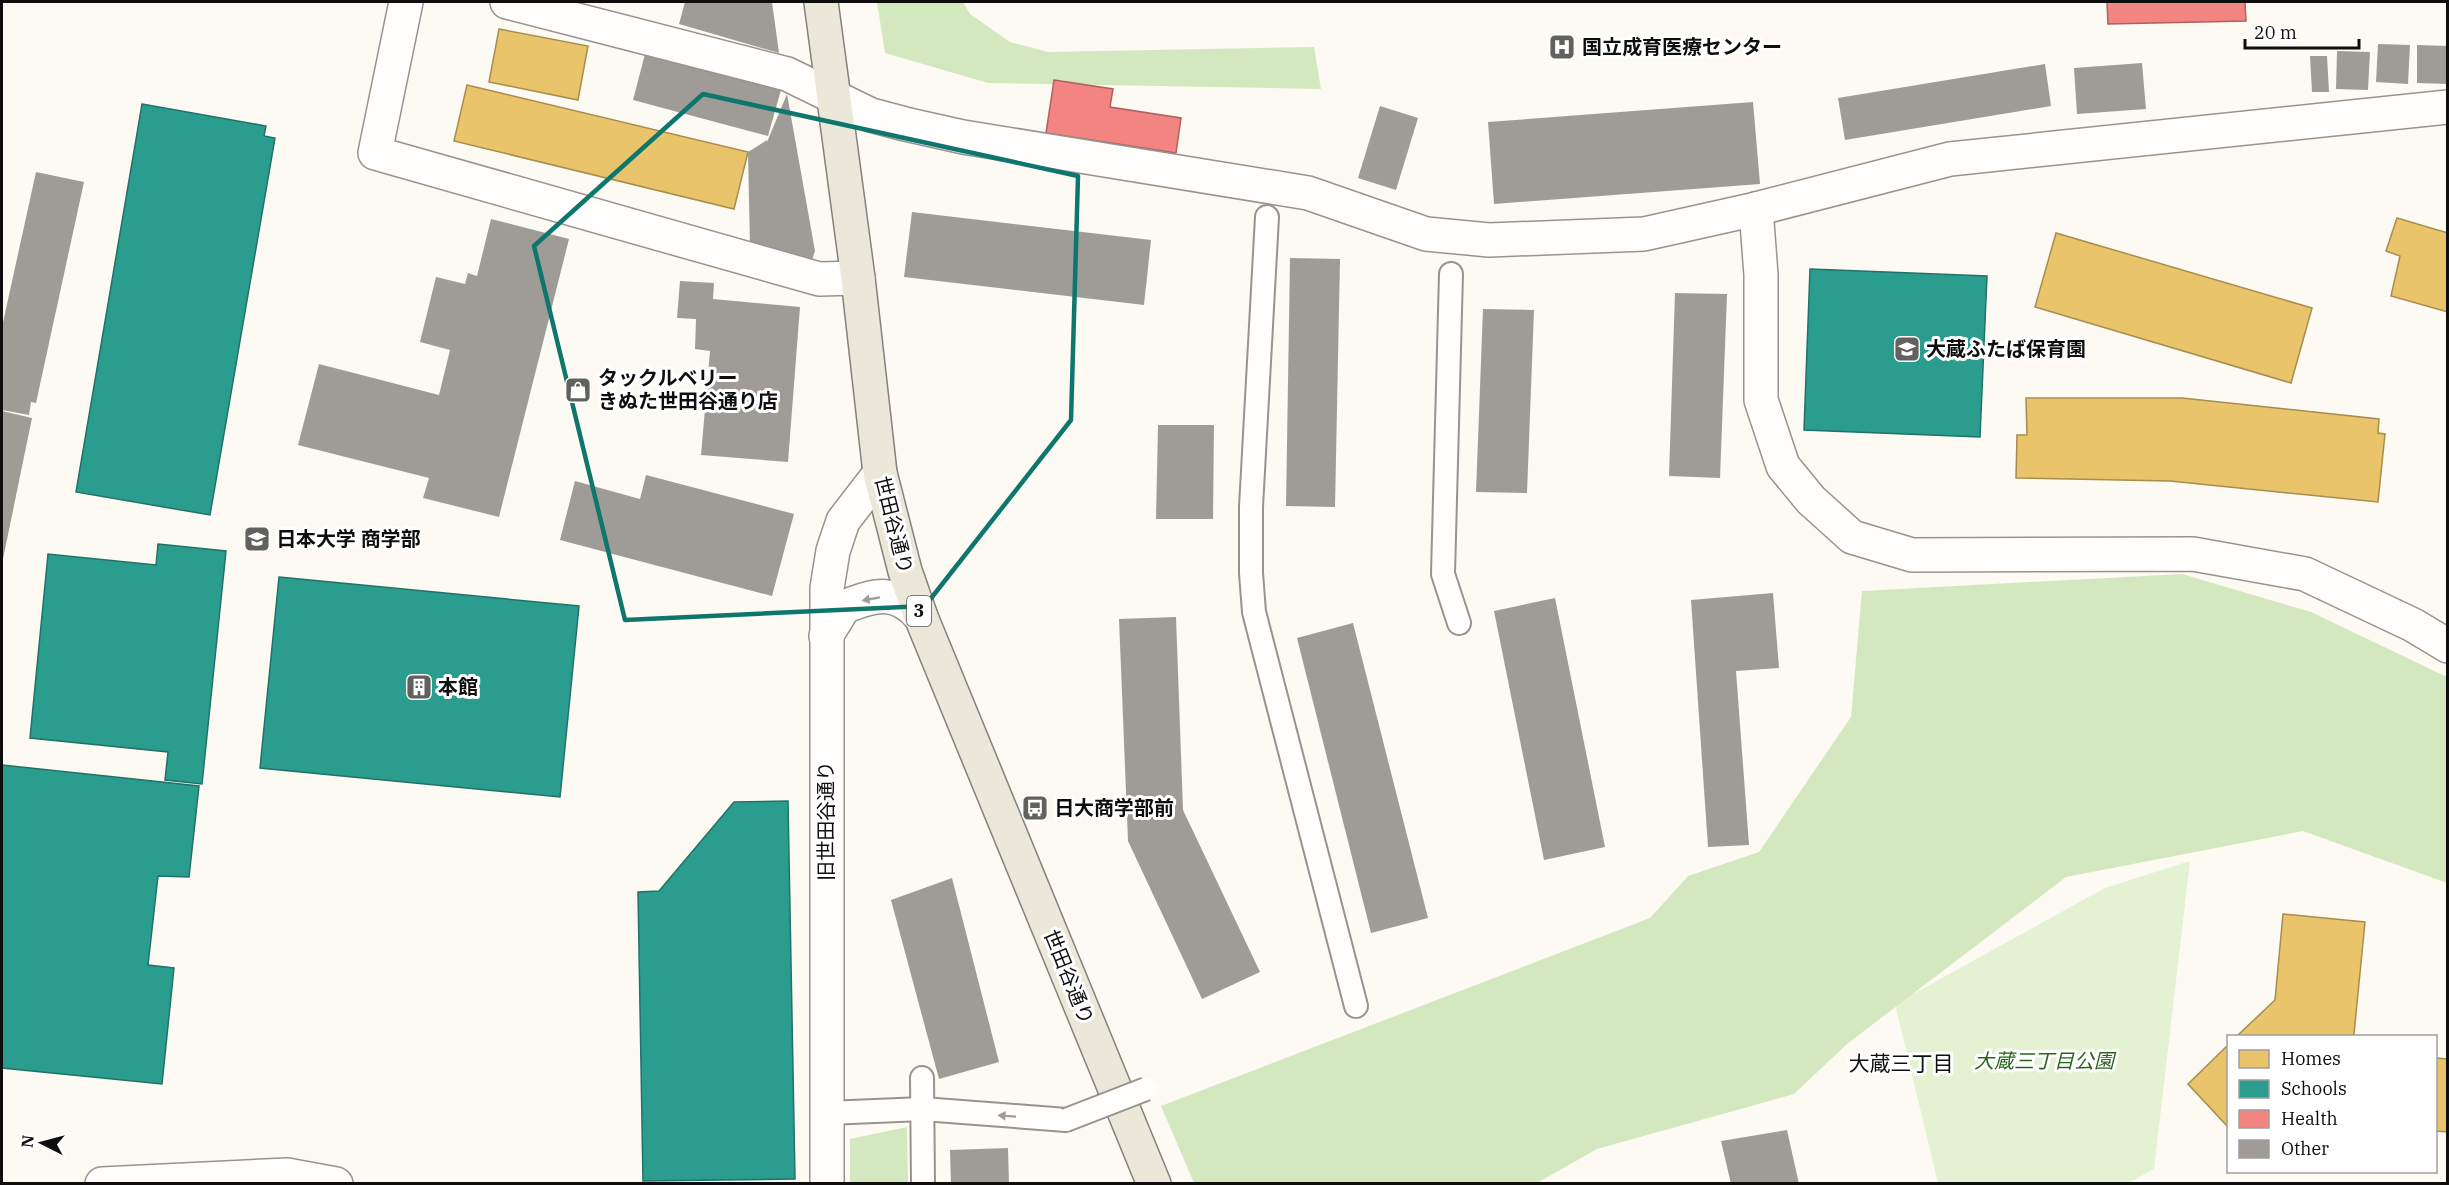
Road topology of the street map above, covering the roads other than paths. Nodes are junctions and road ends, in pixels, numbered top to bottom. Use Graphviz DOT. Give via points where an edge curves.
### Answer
graph roads {
  1 [pos="406,2"];
  2 [pos="507,2"];
  3 [pos="821,2"];
  4 [pos="834,98"];
  5 [pos="2448,107"];
  6 [pos="1756,209"];
  7 [pos="1267,217"];
  8 [pos="1451,274"];
  9 [pos="858,278"];
  10 [pos="880,473"];
  11 [pos="921,617"];
  12 [pos="1459,623"];
  13 [pos="826,636"];
  14 [pos="2448,646"];
  15 [pos="1356,1006"];
  16 [pos="922,1078"];
  17 [pos="1146,1089"];
  18 [pos="923,1109"];
  19 [pos="827,1113"];
  20 [pos="102,1184"];
  21 [pos="336,1184"];
  22 [pos="827,1184"];
  23 [pos="922,1184"];
  24 [pos="1154,1184"];
  1 -- 9 [label="street" via="375,153 819,279"];
  2 -- 4 [label="street" via="788,74"];
  3 -- 4 [label="main road, 世田谷通り / 3"];
  4 -- 6 [label="street" via="871,115 963,137 1308,193 1426,234 1507,241 1644,234"];
  4 -- 9 [label="main road, 世田谷通り / 3"];
  5 -- 6 [label="street" via="1950,159"];
  6 -- 14 [label="street" via="1761,267 1761,400 1783,466 1811,500 1852,537 1912,555 2193,554 2305,574 2413,625"];
  7 -- 15 [label="lane" via="1251,507 1254,612"];
  8 -- 12 [label="lane" via="1443,574"];
  9 -- 10 [label="main road, 世田谷通り / 3"];
  10 -- 11 [label="main road, 世田谷通り / 3"];
  10 -- 13 [label="street, 旧世田谷通り" via="843,521 833,551"];
  11 -- 13 [label="street, one-way" via="910,604 895,597 874,598 844,608"];
  11 -- 24 [label="main road, 世田谷通り / 3"];
  13 -- 19 [label="street, 旧世田谷通り"];
  16 -- 18 [label="lane"];
  17 -- 18 [label="lane, one-way, bridge" via="1066,1120"];
  18 -- 19 [label="lane"];
  18 -- 23 [label="lane"];
  19 -- 22 [label="street, 旧世田谷通り"];
  20 -- 21 [label="street" via="287,1175"];
}
